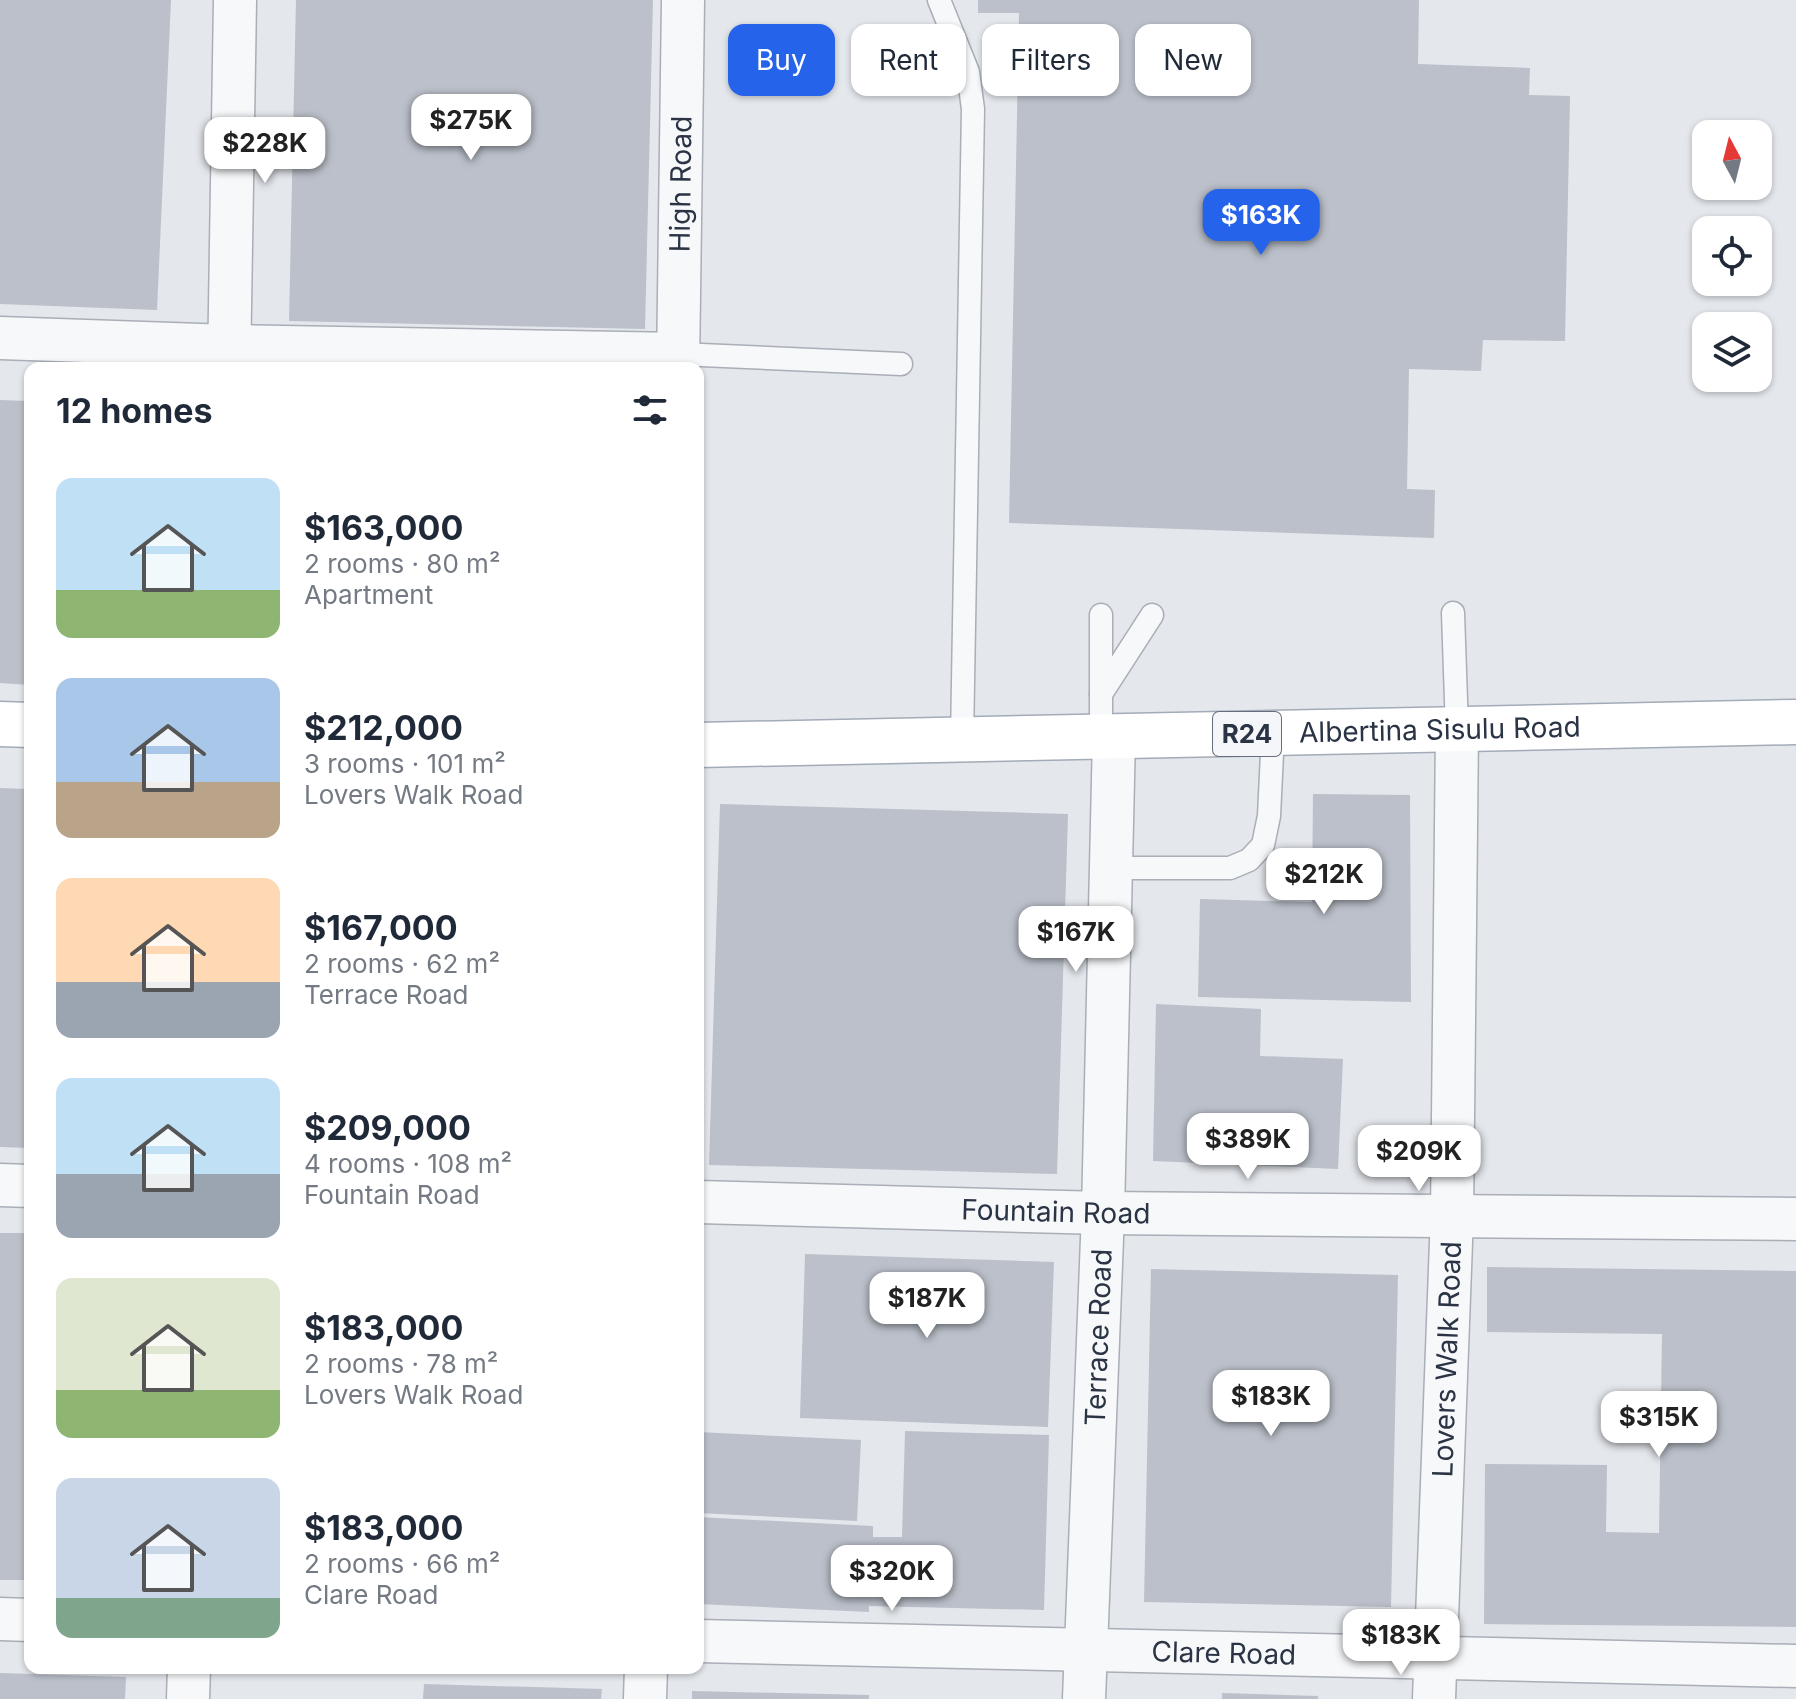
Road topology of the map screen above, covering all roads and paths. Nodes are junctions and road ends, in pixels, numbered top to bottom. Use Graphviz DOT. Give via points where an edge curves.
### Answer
graph roads {
  1 [pos="235,0"];
  2 [pos="683,0"];
  3 [pos="939,0"];
  4 [pos="0,338"];
  5 [pos="229,357"];
  6 [pos="678,361"];
  7 [pos="901,364"];
  8 [pos="1453,613"];
  9 [pos="1101,615"];
  10 [pos="1152,615"];
  11 [pos="1105,722"];
  12 [pos="1796,722"];
  13 [pos="0,724"];
  14 [pos="24,725"];
  15 [pos="1457,730"];
  16 [pos="1273,733"];
  17 [pos="962,740"];
  18 [pos="704,745"];
  19 [pos="1111,868"];
  20 [pos="0,1185"];
  21 [pos="24,1186"];
  22 [pos="704,1202"];
  23 [pos="1103,1213"];
  24 [pos="1452,1215"];
  25 [pos="1796,1219"];
  26 [pos="0,1619"];
  27 [pos="24,1620"];
  28 [pos="704,1641"];
  29 [pos="1085,1651"];
  30 [pos="1435,1657"];
  31 [pos="1796,1666"];
  32 [pos="189,1674"];
  33 [pos="646,1674"];
  34 [pos="188,1699"];
  35 [pos="645,1699"];
  36 [pos="1084,1699"];
  37 [pos="1434,1699"];
  1 -- 5 [label="street"];
  2 -- 6 [label="street, High Road"];
  3 -- 17 [label="lane" via="968,72 973,109"];
  4 -- 5 [label="street"];
  5 -- 6 [label="street"];
  6 -- 7 [label="lane" via="790,357"];
  8 -- 15 [label="lane"];
  9 -- 11 [label="lane"];
  10 -- 11 [label="lane"];
  11 -- 16 [label="main road, Albertina Sisulu Road / R24"];
  11 -- 17 [label="main road, Albertina Sisulu Road / R24"];
  11 -- 19 [label="street, Terrace Road"];
  12 -- 15 [label="main road, Albertina Sisulu Road / R24"];
  13 -- 14 [label="main road"];
  15 -- 16 [label="main road, Albertina Sisulu Road / R24"];
  15 -- 24 [label="street, Lovers Walk Road"];
  16 -- 19 [label="lane" via="1269,816 1263,845 1249,860 1230,868"];
  17 -- 18 [label="main road, Albertina Sisulu Road / R24"];
  19 -- 23 [label="street, Terrace Road"];
  20 -- 21 [label="street"];
  22 -- 23 [label="street, Fountain Road"];
  23 -- 24 [label="street, Fountain Road"];
  23 -- 29 [label="street, Terrace Road"];
  24 -- 25 [label="street, Fountain Road"];
  24 -- 30 [label="street, Lovers Walk Road"];
  26 -- 27 [label="street"];
  28 -- 29 [label="street, Clare Road"];
  29 -- 30 [label="street, Clare Road"];
  29 -- 36 [label="street, Terrace Road"];
  30 -- 31 [label="street, Clare Road"];
  30 -- 37 [label="street, Lovers Walk Road"];
  32 -- 34 [label="street"];
  33 -- 35 [label="street"];
}
